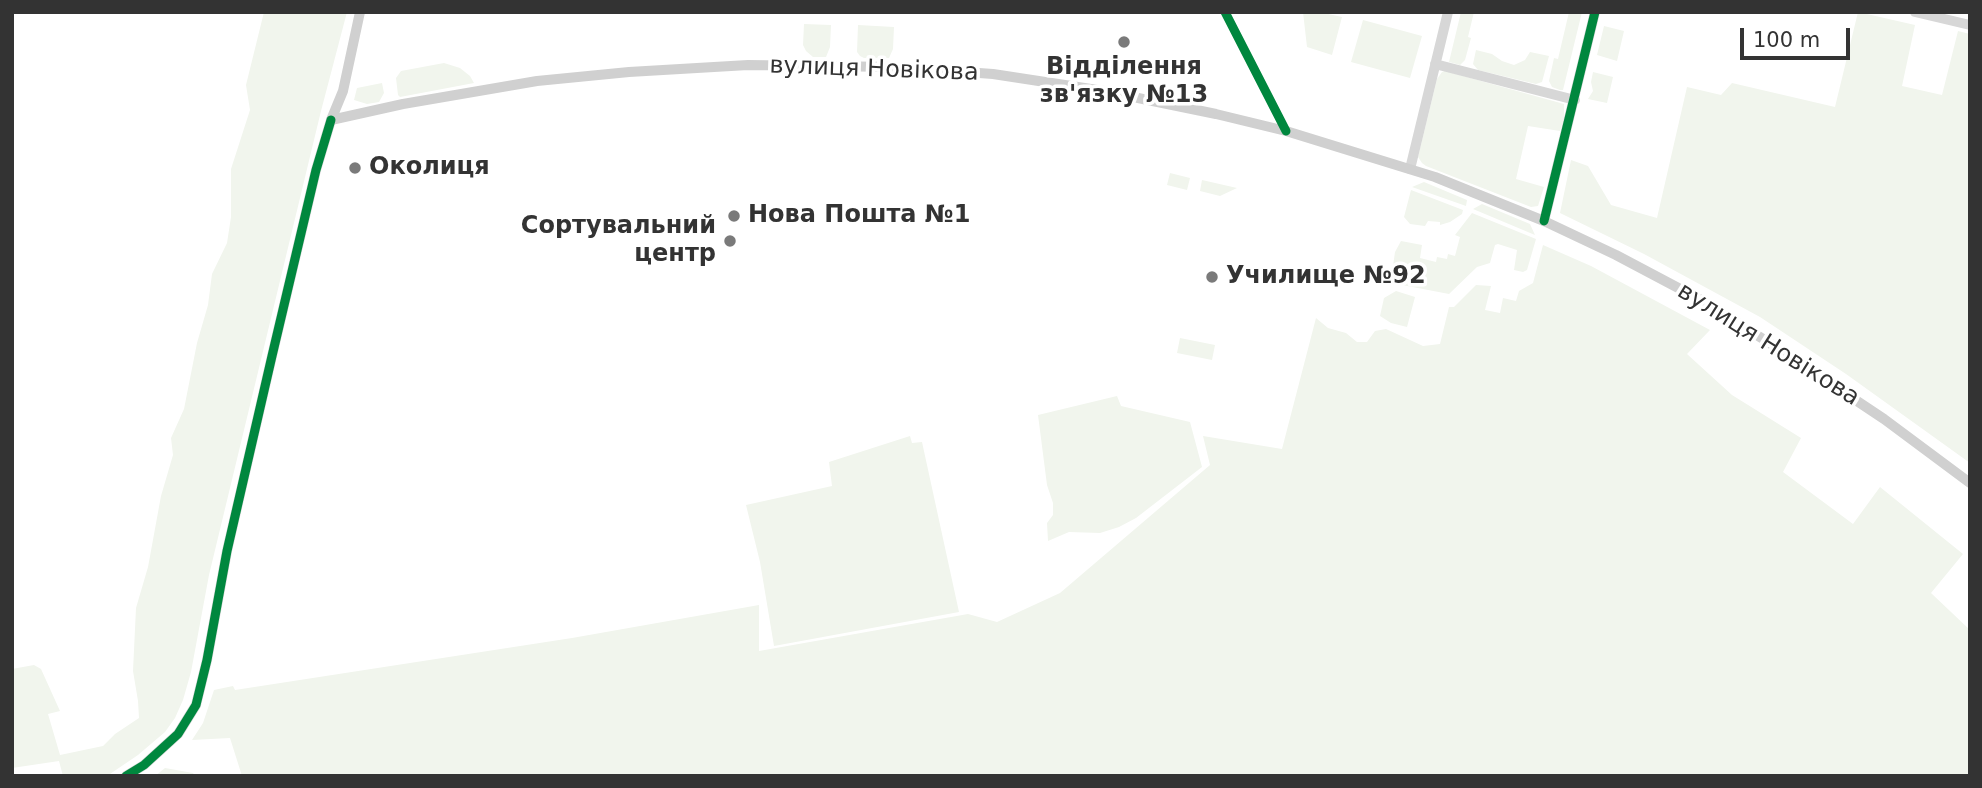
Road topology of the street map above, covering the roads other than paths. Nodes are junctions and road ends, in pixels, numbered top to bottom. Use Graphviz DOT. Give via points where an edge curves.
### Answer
graph roads {
  1 [pos="360,12"];
  2 [pos="1225,12"];
  3 [pos="1448,12"];
  4 [pos="1595,12"];
  5 [pos="1915,12"];
  6 [pos="1970,25"];
  7 [pos="1436,64"];
  8 [pos="1575,100"];
  9 [pos="331,120"];
  10 [pos="1286,131"];
  11 [pos="1410,169"];
  12 [pos="1549,223"];
  13 [pos="1970,483"];
  14 [pos="126,776"];
  1 -- 9 [label="main road" via="343,91"];
  2 -- 10 [label="street"];
  3 -- 7 [label="street"];
  4 -- 8 [label="street"];
  5 -- 6 [label="street"];
  7 -- 8 [label="street"];
  7 -- 11 [label="street"];
  8 -- 12 [label="street"];
  9 -- 10 [label="main road, вулиця Новікова" via="537,81 748,65 993,74 1104,91"];
  9 -- 14 [label="street" via="230,536 196,705 178,734"];
  10 -- 11 [label="main road, вулиця Новікова"];
  11 -- 12 [label="main road, вулиця Новікова"];
  12 -- 13 [label="main road, вулиця Новікова" via="1646,271 1757,335 1866,406"];
}
